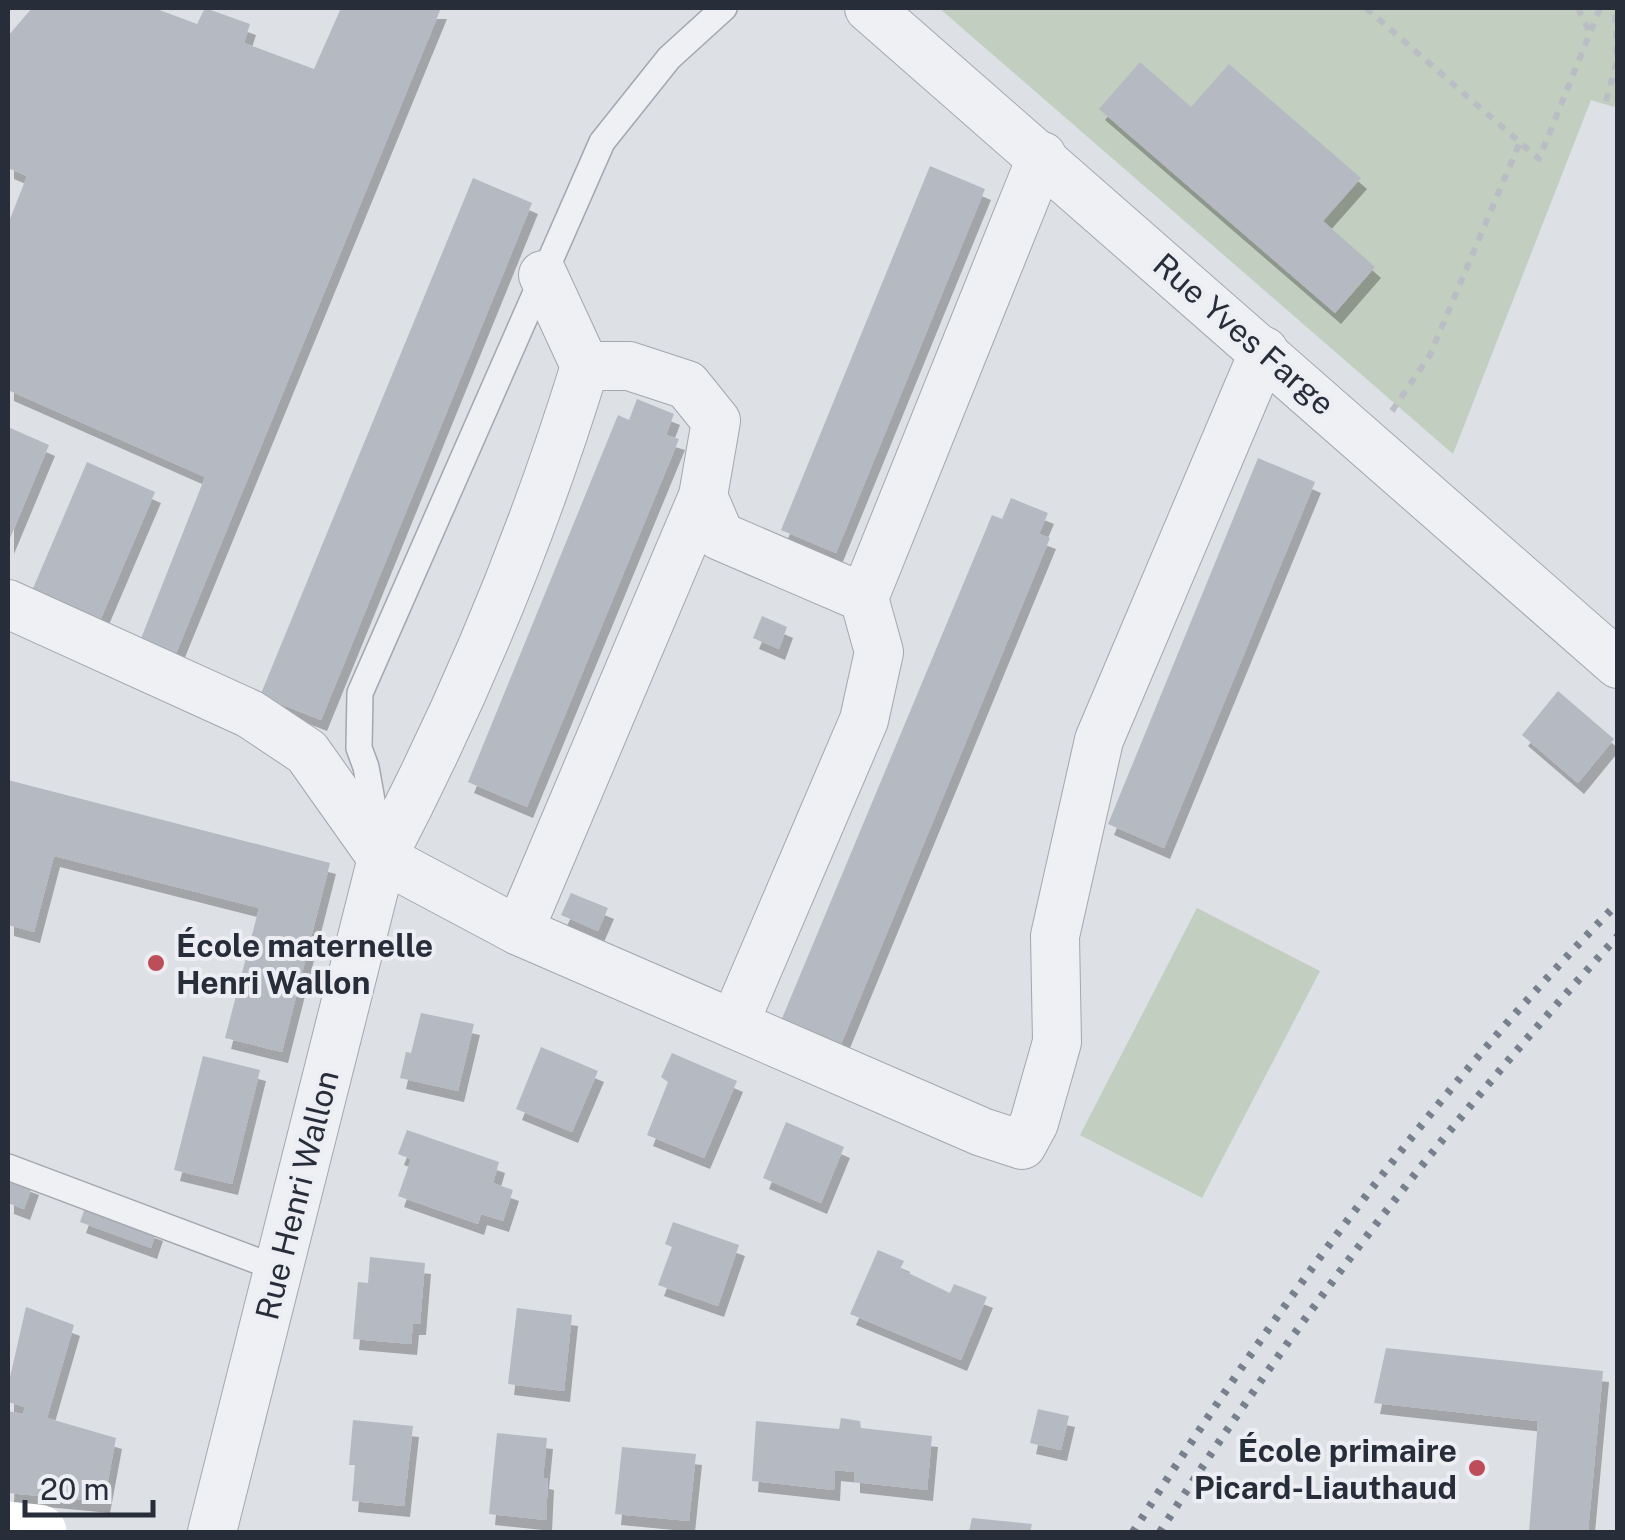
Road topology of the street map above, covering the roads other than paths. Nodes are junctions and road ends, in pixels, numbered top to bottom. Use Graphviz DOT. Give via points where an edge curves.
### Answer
graph roads {
  1 [pos="724,8"];
  2 [pos="869,8"];
  3 [pos="1042,156"];
  4 [pos="543,274"];
  5 [pos="1264,351"];
  6 [pos="585,366"];
  7 [pos="703,496"];
  8 [pos="864,598"];
  9 [pos="8,604"];
  10 [pos="1618,664"];
  11 [pos="382,858"];
  12 [pos="520,931"];
  13 [pos="734,1024"];
  14 [pos="8,1167"];
  15 [pos="279,1269"];
  16 [pos="8,1529"];
  17 [pos="39,1532"];
  18 [pos="212,1532"];
  1 -- 4 [label="lane" via="669,58 602,142"];
  2 -- 3 [label="street, Rue Yves Farge"];
  3 -- 5 [label="street, Rue Yves Farge"];
  3 -- 8 [label="street"];
  4 -- 6 [label="street"];
  4 -- 11 [label="lane" via="360,693 359,748"];
  5 -- 10 [label="street, Rue Yves Farge"];
  5 -- 13 [label="street" via="1099,740 1055,936 1058,1042 1022,1145"];
  6 -- 7 [label="street" via="629,366 687,385 716,422"];
  6 -- 11 [label="street, Rue Henri Wallon" via="474,668"];
  7 -- 8 [label="street" via="720,536"];
  7 -- 12 [label="street"];
  8 -- 13 [label="street" via="879,652 864,720"];
  9 -- 11 [label="street" via="250,714 293,742 307,752"];
  11 -- 12 [label="street"];
  11 -- 15 [label="street, Rue Henri Wallon"];
  12 -- 13 [label="street"];
  14 -- 15 [label="lane"];
  15 -- 18 [label="street, Rue Henri Wallon"];
  16 -- 17 [label="main road"];
}
